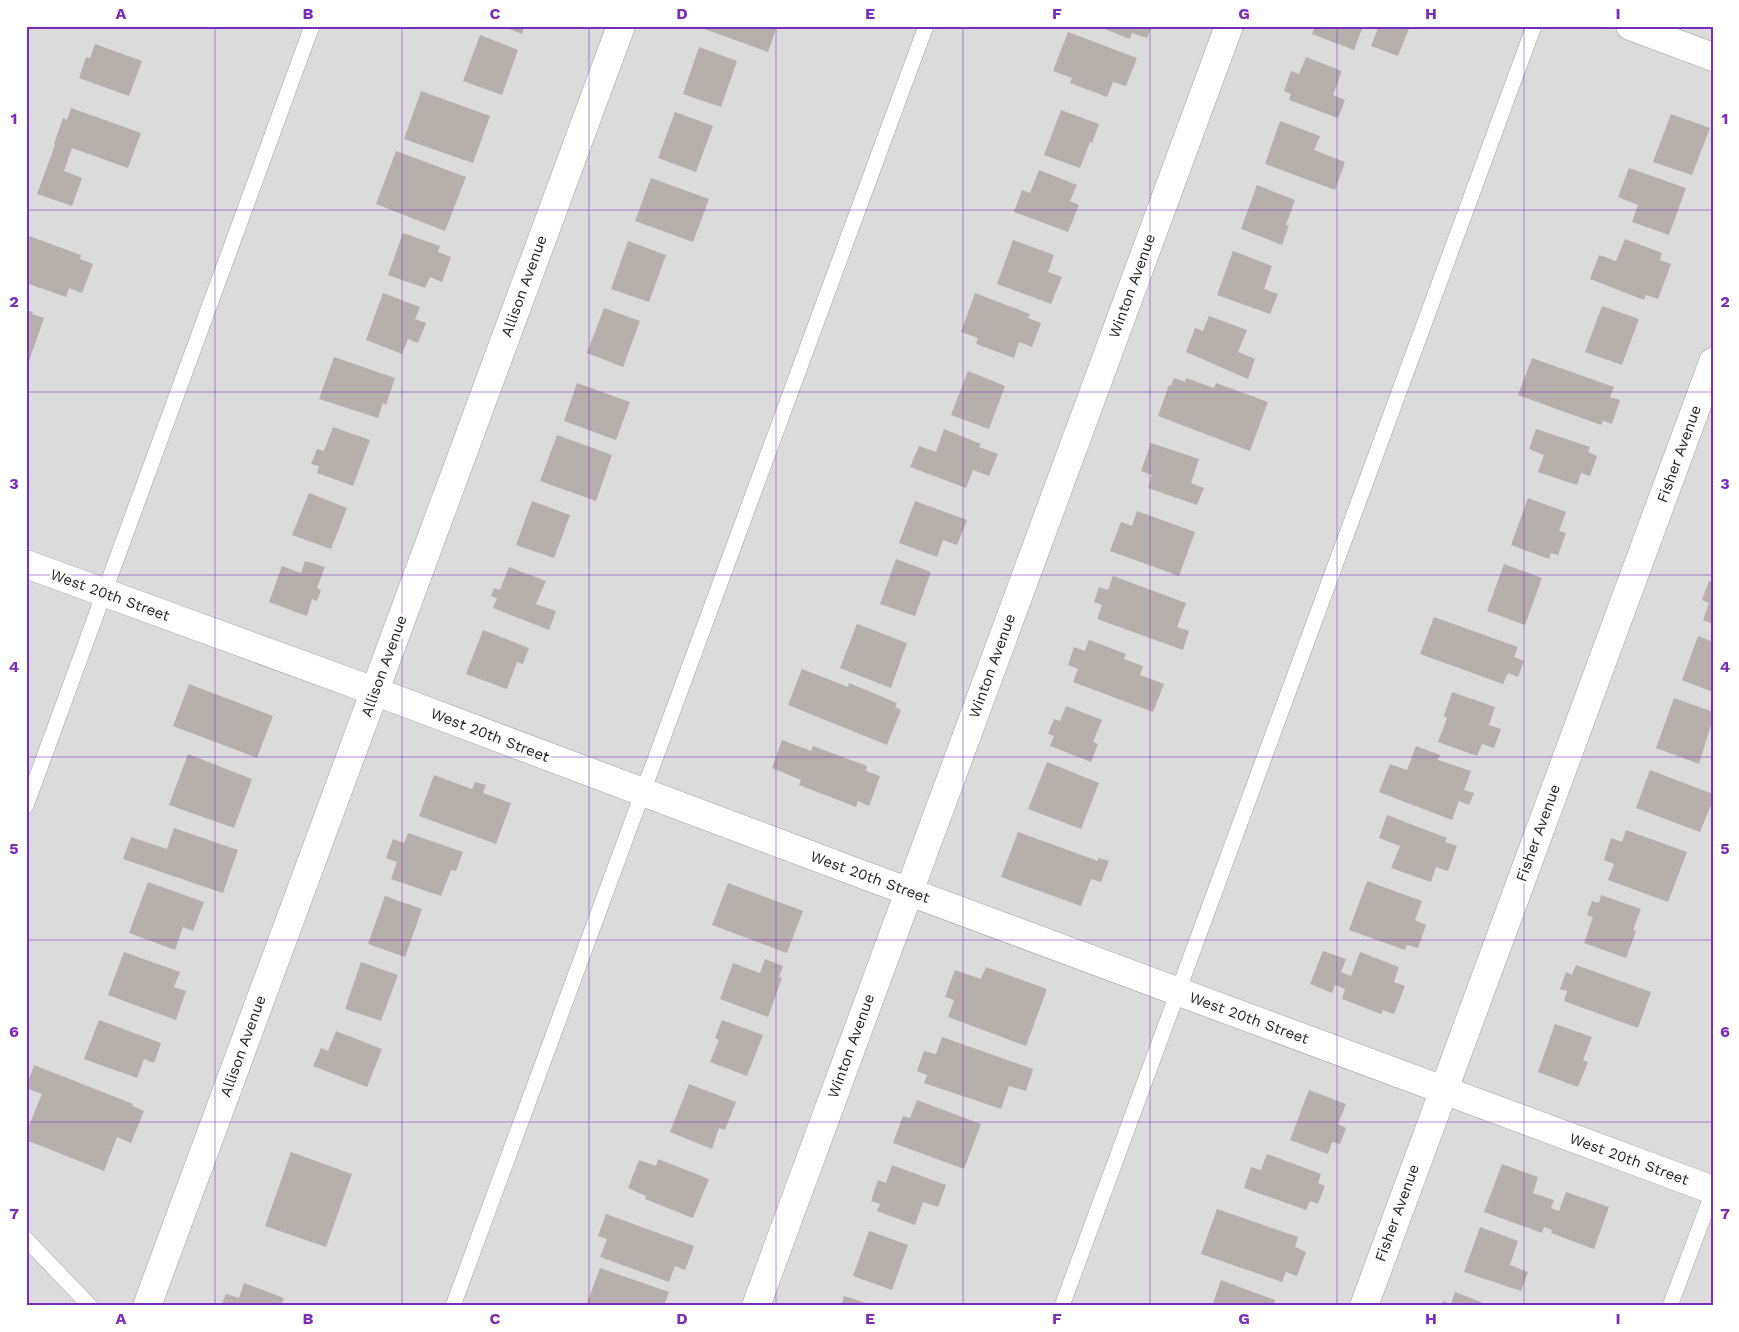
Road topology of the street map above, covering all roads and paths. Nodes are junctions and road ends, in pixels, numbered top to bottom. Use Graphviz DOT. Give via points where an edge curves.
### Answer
graph roads {
  1 [pos="312,26"];
  2 [pos="621,26"];
  3 [pos="926,26"];
  4 [pos="1229,26"];
  5 [pos="1534,26"];
  6 [pos="1630,26"];
  7 [pos="1713,57"];
  8 [pos="1713,362"];
  9 [pos="26,564"];
  10 [pos="104,592"];
  11 [pos="374,691"];
  12 [pos="643,792"];
  13 [pos="26,806"];
  14 [pos="908,891"];
  15 [pos="1179,991"];
  16 [pos="1443,1090"];
  17 [pos="1713,1191"];
  18 [pos="26,1238"];
  19 [pos="90,1306"];
  20 [pos="147,1306"];
  21 [pos="453,1306"];
  22 [pos="756,1306"];
  23 [pos="1062,1306"];
  24 [pos="1364,1306"];
  25 [pos="1670,1306"];
  1 -- 10 [label="lane"];
  2 -- 11 [label="street, Allison Avenue"];
  3 -- 12 [label="lane"];
  4 -- 14 [label="street, Winton Avenue"];
  5 -- 15 [label="lane"];
  6 -- 7 [label="street"];
  8 -- 16 [label="street, Fisher Avenue"];
  9 -- 10 [label="street, West 20th Street"];
  10 -- 11 [label="street, West 20th Street"];
  10 -- 13 [label="lane"];
  11 -- 12 [label="street, West 20th Street"];
  11 -- 20 [label="street, Allison Avenue"];
  12 -- 14 [label="street, West 20th Street"];
  12 -- 21 [label="lane"];
  14 -- 15 [label="street, West 20th Street"];
  14 -- 22 [label="street, Winton Avenue"];
  15 -- 16 [label="street, West 20th Street"];
  15 -- 23 [label="lane"];
  16 -- 17 [label="street, West 20th Street"];
  16 -- 24 [label="street, Fisher Avenue"];
  17 -- 25 [label="lane"];
  18 -- 19 [label="lane"];
}
